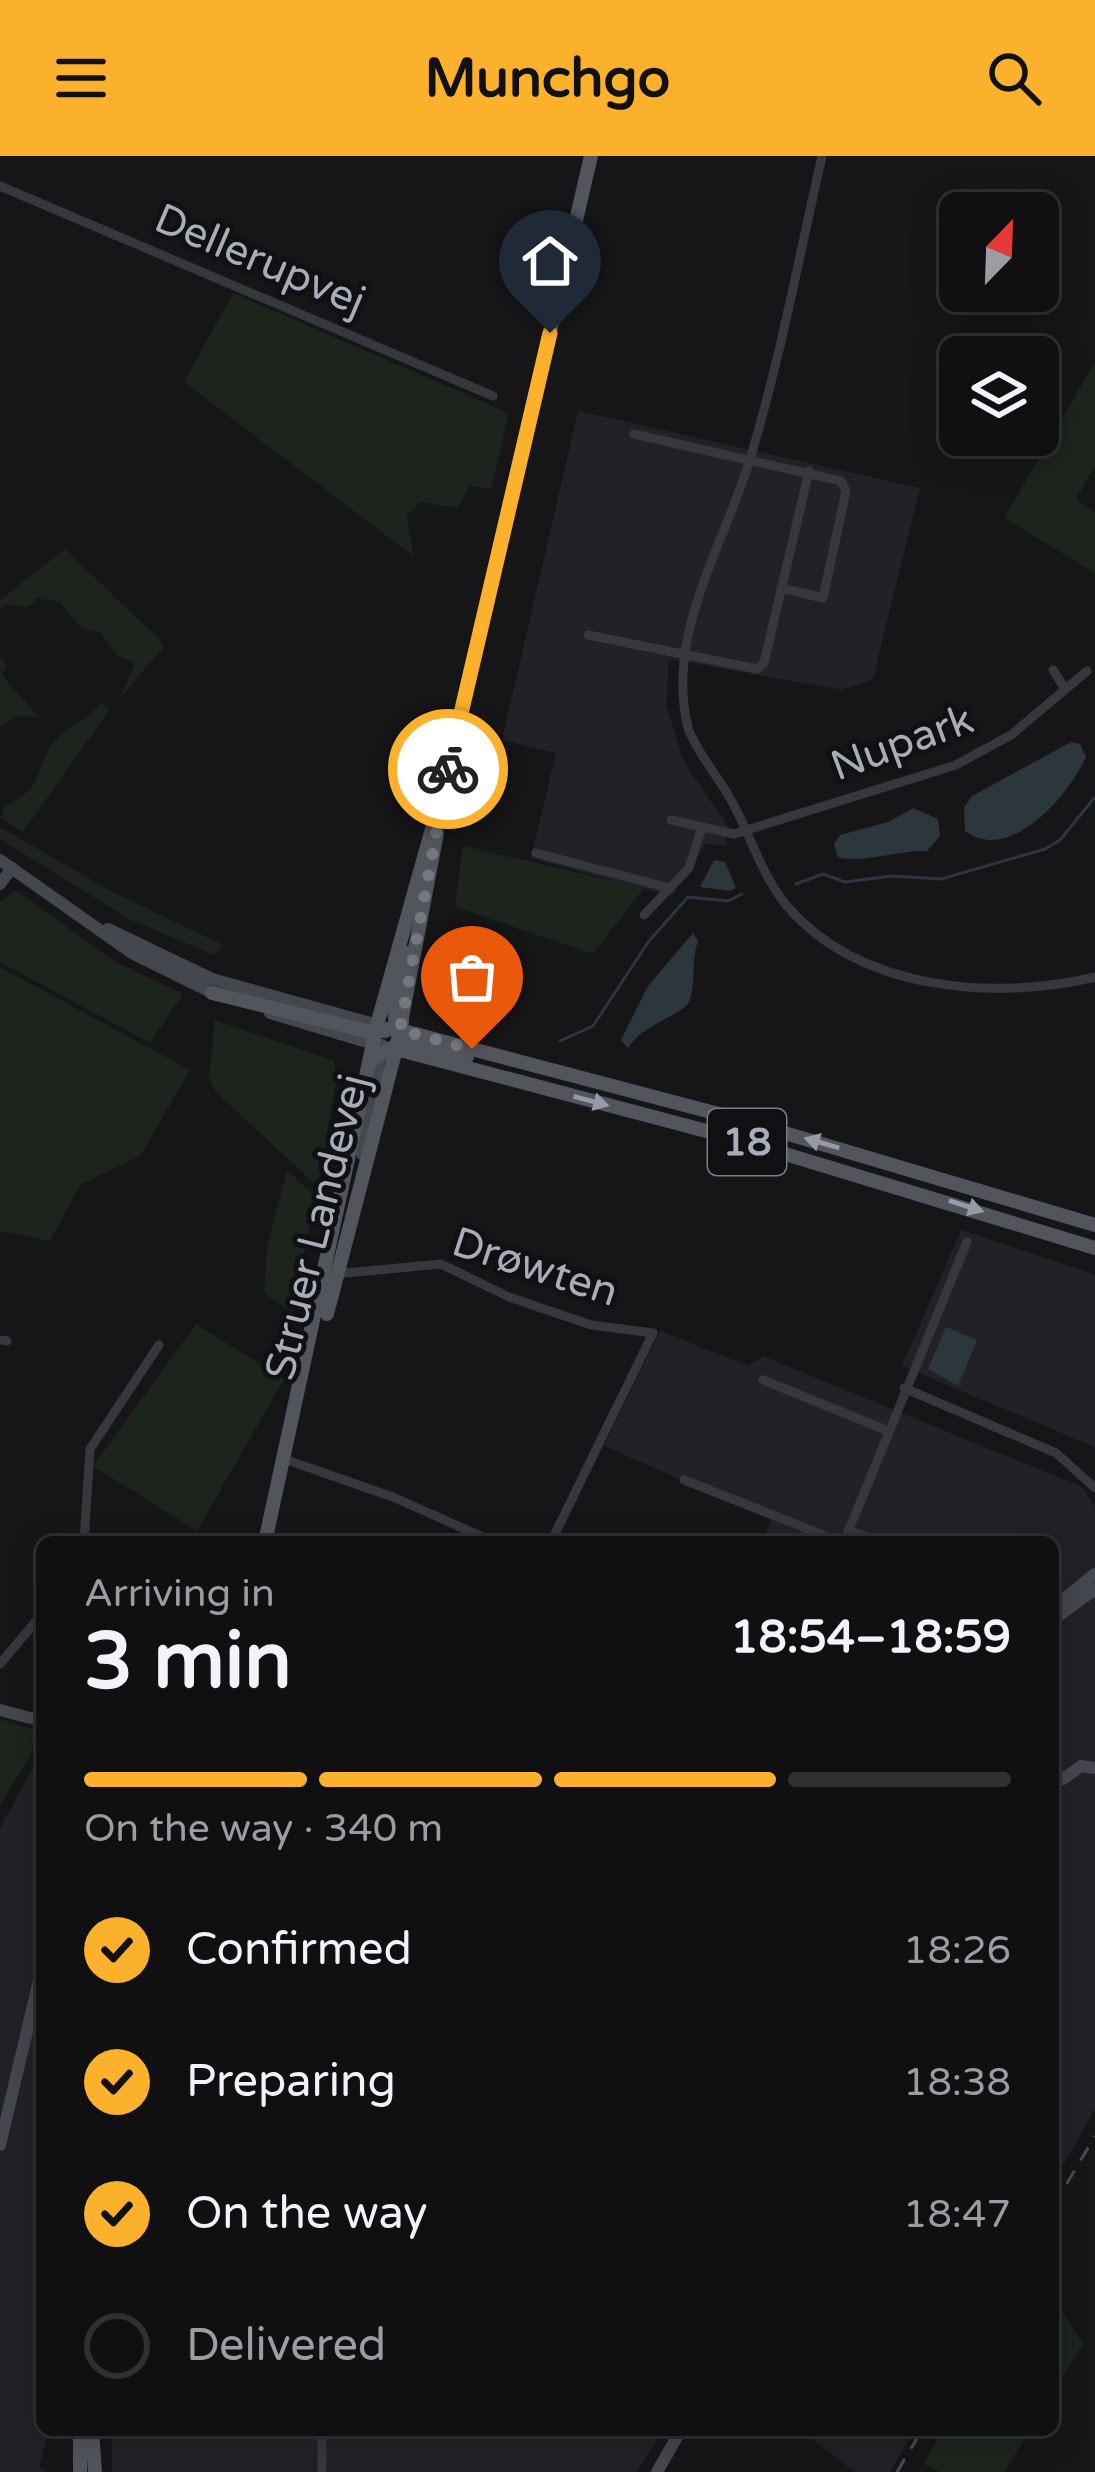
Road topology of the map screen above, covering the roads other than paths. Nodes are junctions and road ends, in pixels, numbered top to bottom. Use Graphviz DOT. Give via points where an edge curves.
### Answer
graph roads {
  1 [pos="591,156"];
  2 [pos="822,156"];
  3 [pos="0,186"];
  4 [pos="494,396"];
  5 [pos="634,434"];
  6 [pos="750,459"];
  7 [pos="809,471"];
  8 [pos="781,588"];
  9 [pos="589,635"];
  10 [pos="683,655"];
  11 [pos="1053,670"];
  12 [pos="1087,671"];
  13 [pos="1065,689"];
  14 [pos="444,786"];
  15 [pos="671,820"];
  16 [pos="702,827"];
  17 [pos="747,831"];
  18 [pos="536,853"];
  19 [pos="6,864"];
  20 [pos="0,884"];
  21 [pos="669,888"];
  22 [pos="40,889"];
  23 [pos="644,915"];
  24 [pos="1095,977"];
  25 [pos="212,993"];
  26 [pos="391,1037"];
  27 [pos="1095,1225"];
  28 [pos="967,1242"];
  29 [pos="1095,1248"];
  30 [pos="331,1274"];
  31 [pos="159,1345"];
  32 [pos="763,1380"];
  33 [pos="904,1388"];
  34 [pos="886,1430"];
  35 [pos="288,1460"];
  36 [pos="684,1480"];
  37 [pos="1095,1488"];
  38 [pos="848,1530"];
  39 [pos="84,1536"];
  40 [pos="270,1536"];
  41 [pos="479,1536"];
  42 [pos="553,1536"];
  43 [pos="827,1536"];
  44 [pos="845,1536"];
  45 [pos="864,1536"];
  46 [pos="1095,1574"];
  47 [pos="1095,1589"];
  48 [pos="1059,1603"];
  49 [pos="1059,1616"];
  50 [pos="36,1621"];
  51 [pos="0,1664"];
  52 [pos="0,1710"];
  53 [pos="36,1719"];
  54 [pos="1095,1768"];
  55 [pos="1059,1776"];
  56 [pos="36,1993"];
  57 [pos="0,2145"];
  58 [pos="80,2436"];
  59 [pos="92,2436"];
  60 [pos="322,2436"];
  61 [pos="678,2436"];
  62 [pos="80,2472"];
  63 [pos="95,2472"];
  64 [pos="322,2472"];
  65 [pos="657,2472"];
  1 -- 14 [label="main road, Struer Landevej"];
  2 -- 6 [label="street"];
  3 -- 4 [label="street, Dellerupvej"];
  5 -- 6 [label="street"];
  6 -- 7 [label="street"];
  6 -- 10 [label="street"];
  7 -- 8 [label="street"];
  7 -- 8 [label="street" via="842,481 846,491 823,598"];
  8 -- 10 [label="street" via="757,669"];
  9 -- 10 [label="street"];
  10 -- 17 [label="street" via="689,731"];
  11 -- 13 [label="street"];
  12 -- 13 [label="street, Nupark"];
  13 -- 17 [label="street, Nupark" via="1011,735 956,765"];
  14 -- 26 [label="main road, Struer Landevej"];
  14 -- 26 [label="main road, Struer Landevej" via="413,884"];
  15 -- 16 [label="street, Nupark"];
  16 -- 17 [label="street, Nupark"];
  16 -- 21 [label="street" via="692,864"];
  17 -- 24 [label="street" via="791,910 887,968 1012,991"];
  18 -- 21 [label="street"];
  19 -- 20 [label="main road"];
  19 -- 22 [label="main road"];
  21 -- 23 [label="street"];
  22 -- 25 [label="main road" via="132,953"];
  22 -- 26 [label="main road" via="212,980"];
  25 -- 26 [label="main road"];
  27 -- 26 [label="main road, 18, one-way" via="560,1072"];
  26 -- 29 [label="main road, 18, one-way" via="420,1056 729,1137"];
  26 -- 30 [label="main road, Struer Landevej" via="357,1203"];
  26 -- 30 [label="main road, Struer Landevej" via="369,1062"];
  28 -- 33 [label="street"];
  30 -- 35 [label="main road, Struer Landevej"];
  30 -- 42 [label="street, Drøwten" via="441,1264 591,1325 652,1333"];
  31 -- 39 [label="street" via="90,1449"];
  32 -- 34 [label="street"];
  33 -- 34 [label="street"];
  33 -- 37 [label="street" via="1055,1453"];
  34 -- 38 [label="street"];
  35 -- 40 [label="main road, Struer Landevej"];
  35 -- 41 [label="street"];
  36 -- 43 [label="street"];
  38 -- 44 [label="street"];
  38 -- 45 [label="street"];
  46 -- 48 [label="main road"];
  47 -- 49 [label="main road"];
  50 -- 51 [label="street"];
  52 -- 53 [label="main road"];
  54 -- 55 [label="main road"];
  56 -- 57 [label="main road"];
  58 -- 62 [label="main road"];
  59 -- 63 [label="main road"];
  60 -- 64 [label="street"];
  61 -- 65 [label="main road"];
}
